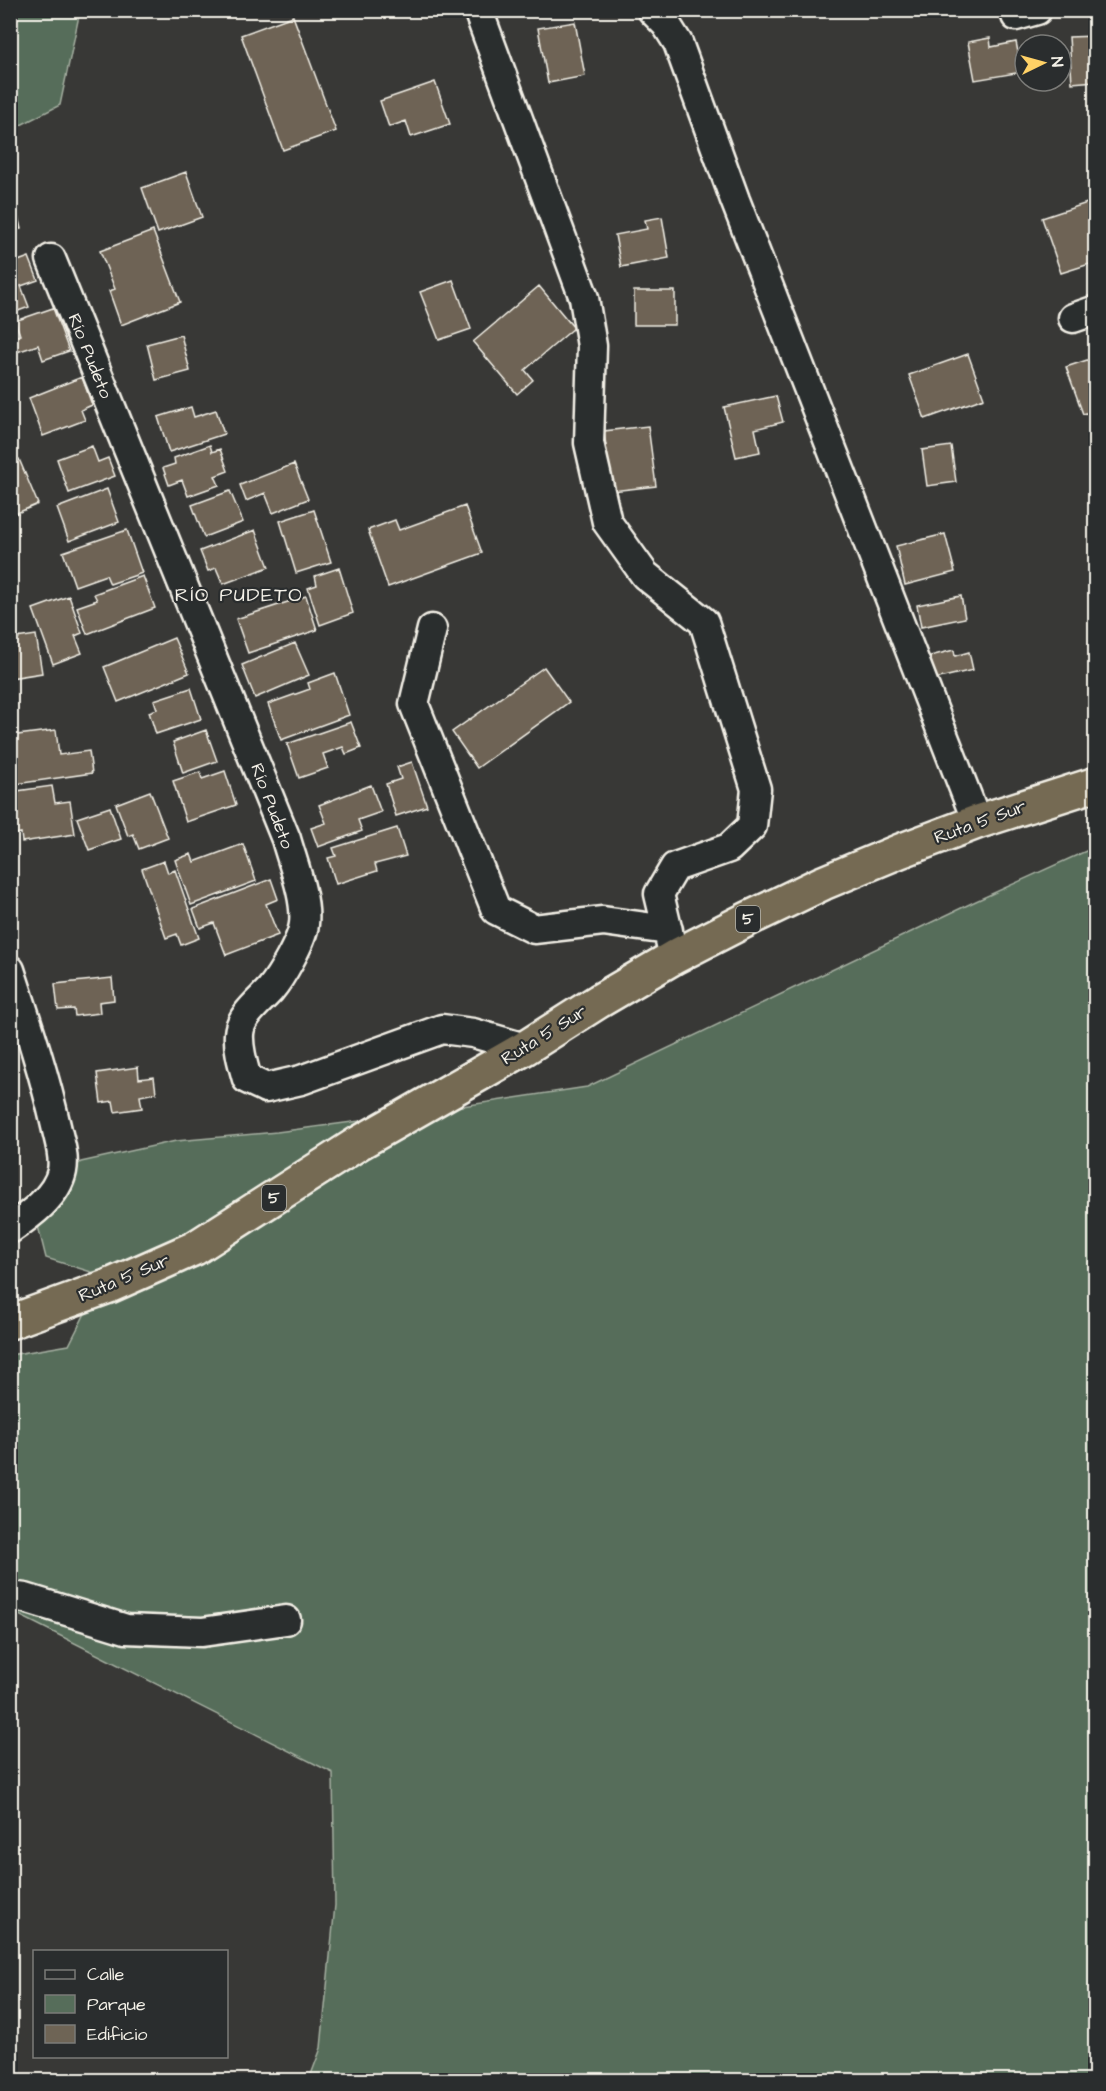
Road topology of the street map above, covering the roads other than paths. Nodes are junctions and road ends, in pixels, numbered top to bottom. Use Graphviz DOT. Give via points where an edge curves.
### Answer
graph roads {
  1 [pos="478,10"];
  2 [pos="652,10"];
  3 [pos="51,259"];
  4 [pos="432,629"];
  5 [pos="1095,784"];
  6 [pos="977,822"];
  7 [pos="671,944"];
  8 [pos="10,970"];
  9 [pos="525,1048"];
  10 [pos="10,1229"];
  11 [pos="10,1322"];
  12 [pos="10,1596"];
  13 [pos="286,1620"];
  1 -- 7 [label="street" via="584,298 592,346 589,443 607,522 645,575 704,622 756,789 752,826 729,848 675,867 659,894"];
  2 -- 6 [label="street" via="678,43 735,200"];
  3 -- 9 [label="street, Río Pudeto" via="286,839 301,895 304,925 291,957 272,988 248,1013 239,1032 247,1079 266,1088 301,1080 442,1029 473,1033"];
  4 -- 7 [label="street" via="414,704 496,910 534,929 603,921"];
  5 -- 6 [label="highway, Ruta 5 Sur / 5"];
  6 -- 7 [label="highway, Ruta 5 Sur / 5" via="823,883 748,919"];
  7 -- 9 [label="highway, Ruta 5 Sur / 5" via="599,1001"];
  8 -- 10 [label="street" via="46,1083 62,1153 62,1172 52,1192"];
  9 -- 11 [label="highway, Ruta 5 Sur / 5" via="359,1143 195,1248 109,1286"];
  12 -- 13 [label="street" via="126,1629 202,1632"];
}
